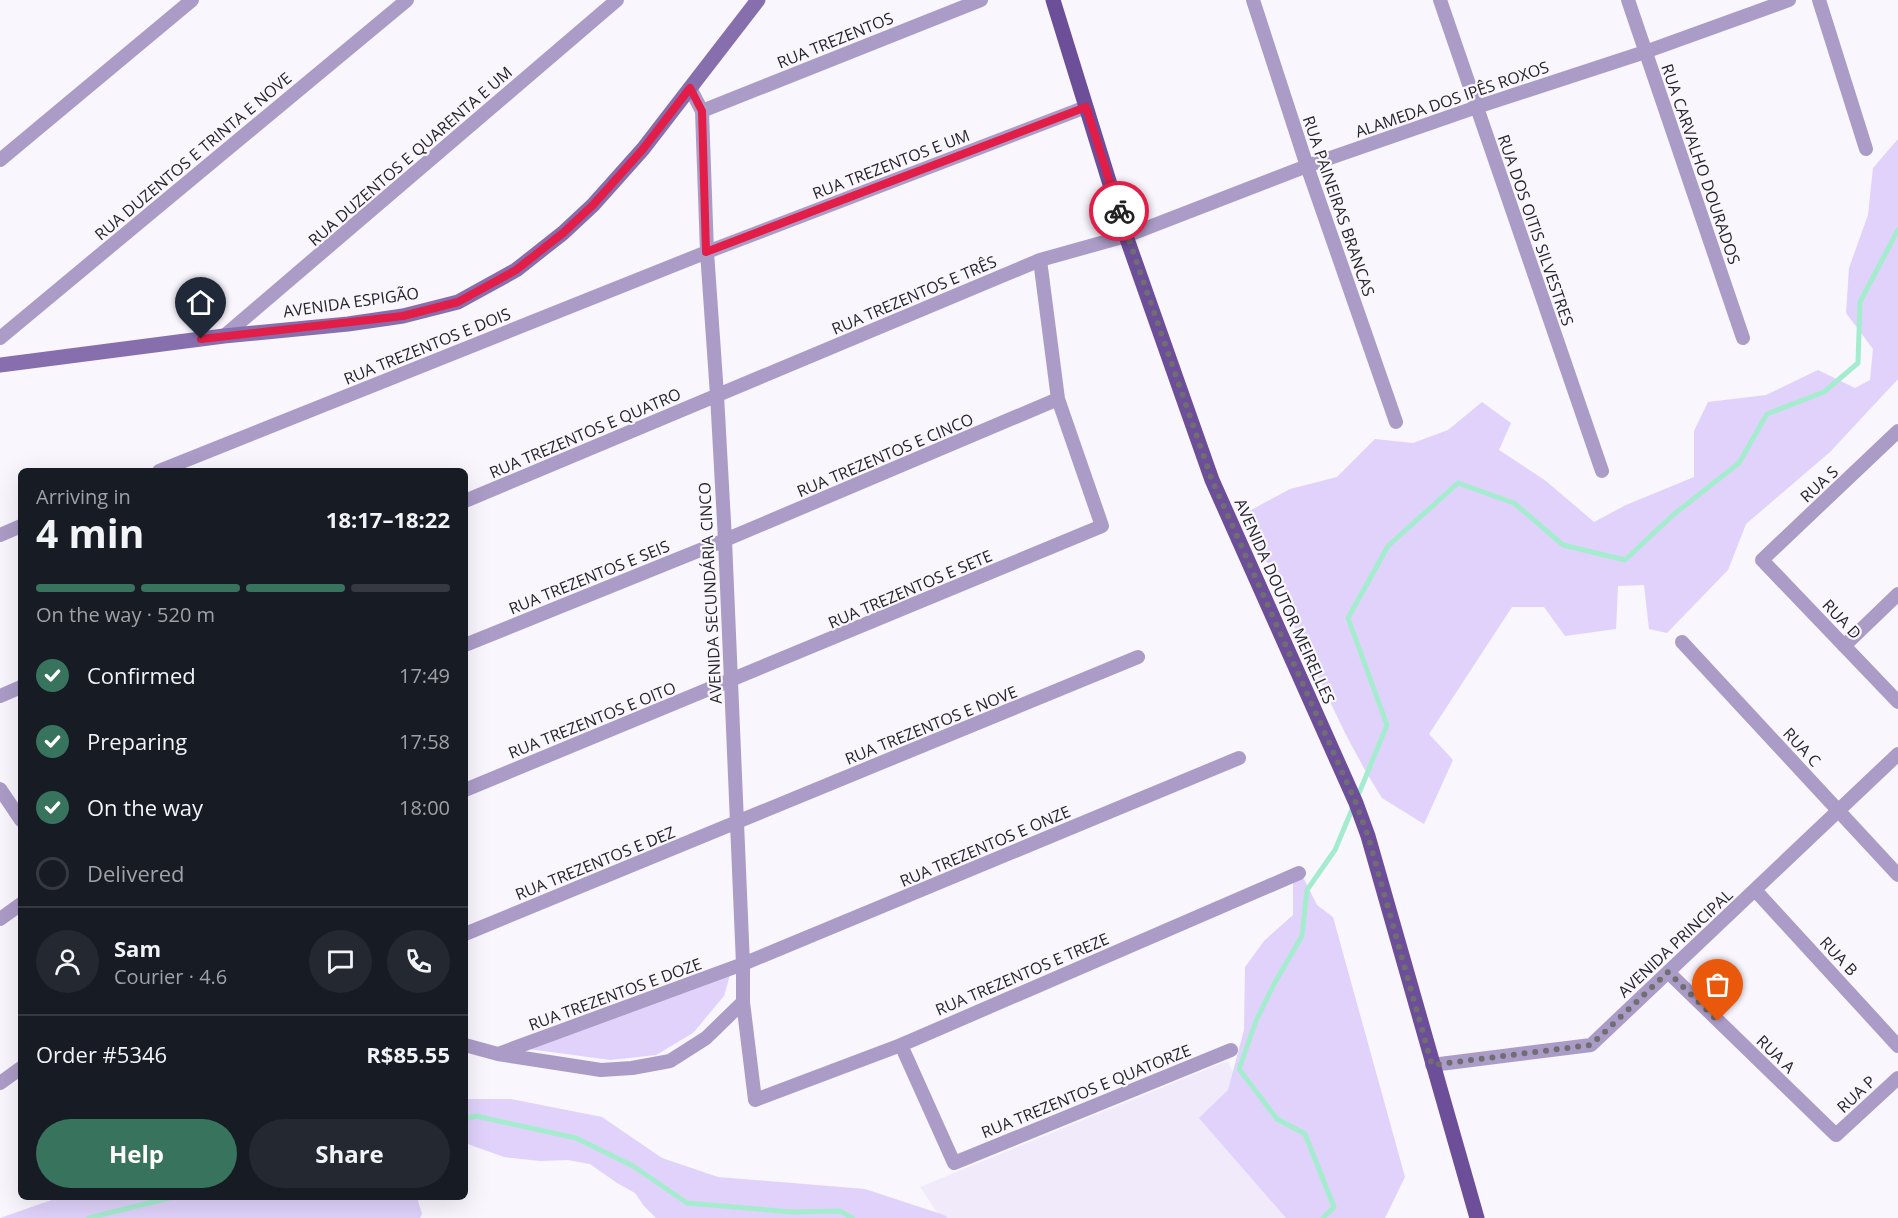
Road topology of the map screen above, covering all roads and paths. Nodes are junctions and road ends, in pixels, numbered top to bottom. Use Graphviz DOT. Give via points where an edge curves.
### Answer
graph roads {
  1 [pos="192,0"];
  2 [pos="407,0"];
  3 [pos="617,0"];
  4 [pos="981,0"];
  5 [pos="1053,0"];
  6 [pos="1253,0"];
  7 [pos="1440,0"];
  8 [pos="1628,0"];
  9 [pos="1790,0"];
  10 [pos="1819,0"];
  11 [pos="750,2"];
  12 [pos="1645,52"];
  13 [pos="690,88"];
  14 [pos="1086,107"];
  15 [pos="1476,107"];
  16 [pos="702,111"];
  17 [pos="1866,149"];
  18 [pos="0,160"];
  19 [pos="1307,166"];
  20 [pos="1126,236"];
  21 [pos="706,252"];
  22 [pos="1040,260"];
  23 [pos="224,336"];
  24 [pos="0,338"];
  25 [pos="1743,338"];
  26 [pos="0,365"];
  27 [pos="717,395"];
  28 [pos="1058,399"];
  29 [pos="1396,422"];
  30 [pos="1898,432"];
  31 [pos="166,468"];
  32 [pos="1602,471"];
  33 [pos="468,500"];
  34 [pos="18,527"];
  35 [pos="0,535"];
  36 [pos="725,540"];
  37 [pos="1762,560"];
  38 [pos="1898,594"];
  39 [pos="1682,642"];
  40 [pos="468,644"];
  41 [pos="1844,646"];
  42 [pos="1138,657"];
  43 [pos="730,682"];
  44 [pos="18,688"];
  45 [pos="0,696"];
  46 [pos="1898,702"];
  47 [pos="1898,754"];
  48 [pos="1239,758"];
  49 [pos="0,789"];
  50 [pos="468,789"];
  51 [pos="1838,811"];
  52 [pos="18,816"];
  53 [pos="737,823"];
  54 [pos="1299,873"];
  55 [pos="1898,875"];
  56 [pos="1755,890"];
  57 [pos="18,906"];
  58 [pos="0,919"];
  59 [pos="468,933"];
  60 [pos="743,964"];
  61 [pos="1668,972"];
  62 [pos="743,1002"];
  63 [pos="901,1044"];
  64 [pos="468,1046"];
  65 [pos="1898,1046"];
  66 [pos="1231,1050"];
  67 [pos="498,1054"];
  68 [pos="1432,1065"];
  69 [pos="18,1070"];
  70 [pos="1898,1078"];
  71 [pos="0,1083"];
  72 [pos="755,1100"];
  73 [pos="1836,1135"];
  74 [pos="1477,1218"];
  1 -- 18 [label="street"];
  2 -- 24 [label="street, RUA DUZENTOS E TRINTA E NOVE"];
  3 -- 23 [label="street, RUA DUZENTOS E QUARENTA E UM"];
  4 -- 16 [label="street, RUA TREZENTOS"];
  5 -- 14 [label="main road, AVENIDA DOUTOR MEIRELLES"];
  6 -- 19 [label="street, RUA PAINEIRAS BRANCAS"];
  7 -- 15 [label="street, RUA DOS OITIS SILVESTRES"];
  8 -- 12 [label="street, RUA CARVALHO DOURADOS"];
  9 -- 12 [label="street, ALAMEDA DOS IPÊS ROXOS"];
  10 -- 17 [label="street"];
  11 -- 13 [label="street, AVENIDA ESPIGÃO"];
  12 -- 15 [label="street, ALAMEDA DOS IPÊS ROXOS"];
  12 -- 25 [label="street, RUA CARVALHO DOURADOS"];
  13 -- 16 [label="street, AVENIDA SECUNDÁRIA CINCO"];
  13 -- 23 [label="street, AVENIDA ESPIGÃO" via="643,149 563,233 516,270 458,302 403,316"];
  14 -- 20 [label="main road, AVENIDA DOUTOR MEIRELLES"];
  14 -- 21 [label="street, RUA TREZENTOS E UM"];
  15 -- 19 [label="street, ALAMEDA DOS IPÊS ROXOS"];
  15 -- 32 [label="street, RUA DOS OITIS SILVESTRES"];
  16 -- 21 [label="street, AVENIDA SECUNDÁRIA CINCO"];
  19 -- 20 [label="street, ALAMEDA DOS IPÊS ROXOS"];
  19 -- 29 [label="street, RUA PAINEIRAS BRANCAS"];
  20 -- 22 [label="street, RUA TREZENTOS E TRÊS"];
  20 -- 68 [label="main road, AVENIDA DOUTOR MEIRELLES" via="1212,480 1368,836"];
  21 -- 27 [label="street, AVENIDA SECUNDÁRIA CINCO"];
  21 -- 31 [label="street, RUA TREZENTOS E DOIS"];
  22 -- 27 [label="street, RUA TREZENTOS E TRÊS"];
  22 -- 28 [label="street"];
  23 -- 26 [label="street, AVENIDA ESPIGÃO"];
  27 -- 33 [label="street, RUA TREZENTOS E QUATRO"];
  27 -- 36 [label="street, AVENIDA SECUNDÁRIA CINCO"];
  28 -- 36 [label="street, RUA TREZENTOS E CINCO"];
  28 -- 43 [label="street, RUA TREZENTOS E SETE" via="1102,526"];
  30 -- 37 [label="street, RUA S"];
  34 -- 35 [label="street"];
  36 -- 40 [label="street, RUA TREZENTOS E SEIS"];
  36 -- 43 [label="street, AVENIDA SECUNDÁRIA CINCO"];
  37 -- 41 [label="street, RUA D"];
  38 -- 41 [label="street"];
  39 -- 51 [label="street, RUA C"];
  41 -- 46 [label="street, RUA D"];
  42 -- 53 [label="street, RUA TREZENTOS E NOVE"];
  43 -- 50 [label="street, RUA TREZENTOS E OITO"];
  43 -- 53 [label="street, AVENIDA SECUNDÁRIA CINCO"];
  44 -- 45 [label="street"];
  47 -- 51 [label="street, AVENIDA PRINCIPAL"];
  48 -- 60 [label="street, RUA TREZENTOS E ONZE"];
  49 -- 52 [label="street"];
  51 -- 55 [label="street, RUA C"];
  51 -- 56 [label="street, AVENIDA PRINCIPAL"];
  53 -- 59 [label="street, RUA TREZENTOS E DEZ"];
  53 -- 60 [label="street, AVENIDA SECUNDÁRIA CINCO"];
  54 -- 63 [label="street, RUA TREZENTOS E TREZE"];
  56 -- 61 [label="street, AVENIDA PRINCIPAL"];
  56 -- 65 [label="street, RUA B"];
  57 -- 58 [label="street"];
  60 -- 62 [label="street, AVENIDA SECUNDÁRIA CINCO"];
  60 -- 67 [label="street, RUA TREZENTOS E DOZE"];
  61 -- 68 [label="street, AVENIDA PRINCIPAL" via="1591,1045"];
  61 -- 73 [label="street, RUA A"];
  62 -- 67 [label="street" via="706,1038 670,1061 601,1070"];
  62 -- 72 [label="street, AVENIDA SECUNDÁRIA CINCO"];
  63 -- 66 [label="street, RUA TREZENTOS E QUATORZE" via="954,1163"];
  63 -- 72 [label="street, RUA TREZENTOS E TREZE"];
  64 -- 67 [label="street"];
  68 -- 74 [label="main road, AVENIDA DOUTOR MEIRELLES"];
  69 -- 71 [label="street"];
  70 -- 73 [label="street, RUA P"];
}
